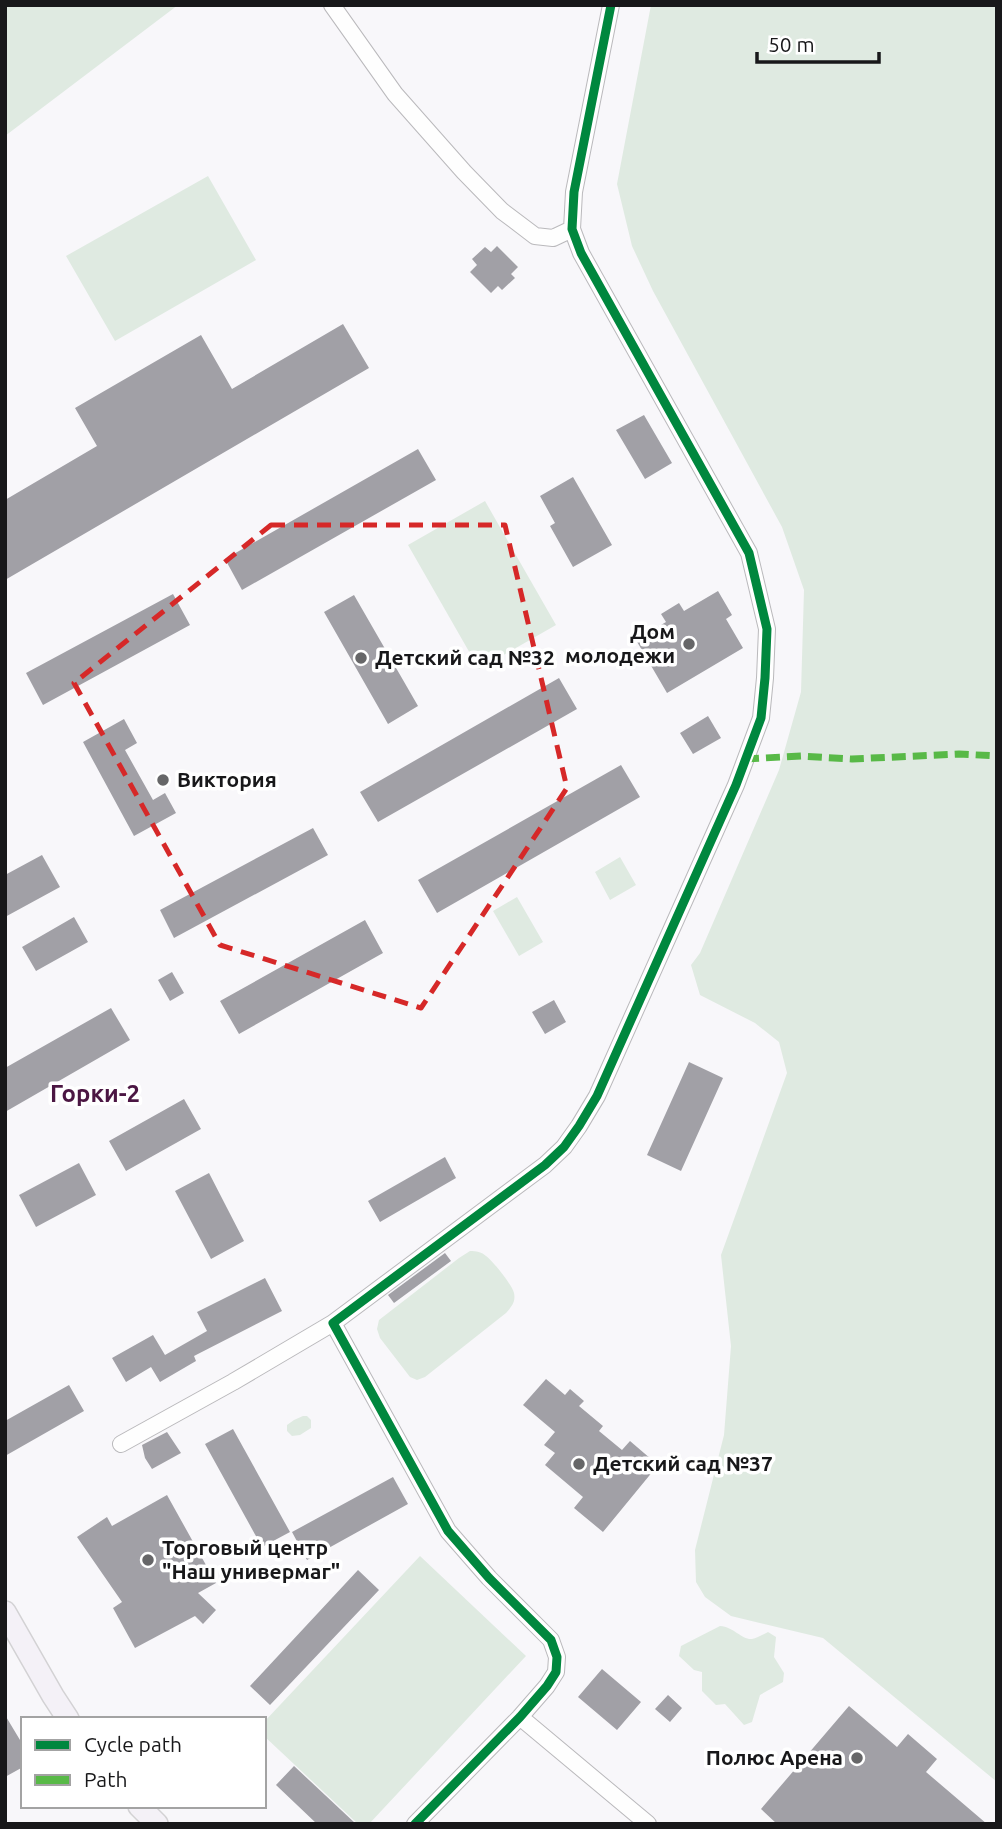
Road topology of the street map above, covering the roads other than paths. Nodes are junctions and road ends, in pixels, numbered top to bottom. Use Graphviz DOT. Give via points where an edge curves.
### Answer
graph roads {
  1 [pos="332,5"];
  2 [pos="611,5"];
  3 [pos="572,229"];
  4 [pos="333,1323"];
  5 [pos="121,1444"];
  6 [pos="5,1612"];
  7 [pos="67,1717"];
  8 [pos="520,1717"];
  9 [pos="141,1808"];
  10 [pos="157,1824"];
  11 [pos="415,1824"];
  12 [pos="648,1824"];
  1 -- 3 [label="street" via="395,94 502,211 535,236 553,238"];
  2 -- 3 [label="street" via="573,192"];
  3 -- 4 [label="street" via="581,253 749,553 767,629 761,718 698,871 597,1096 579,1126 564,1147 527,1180"];
  4 -- 5 [label="street"];
  4 -- 8 [label="street" via="448,1531 551,1640 556,1672"];
  6 -- 7 [label="main road"];
  8 -- 11 [label="street"];
  8 -- 12 [label="street"];
  9 -- 10 [label="main road"];
}
